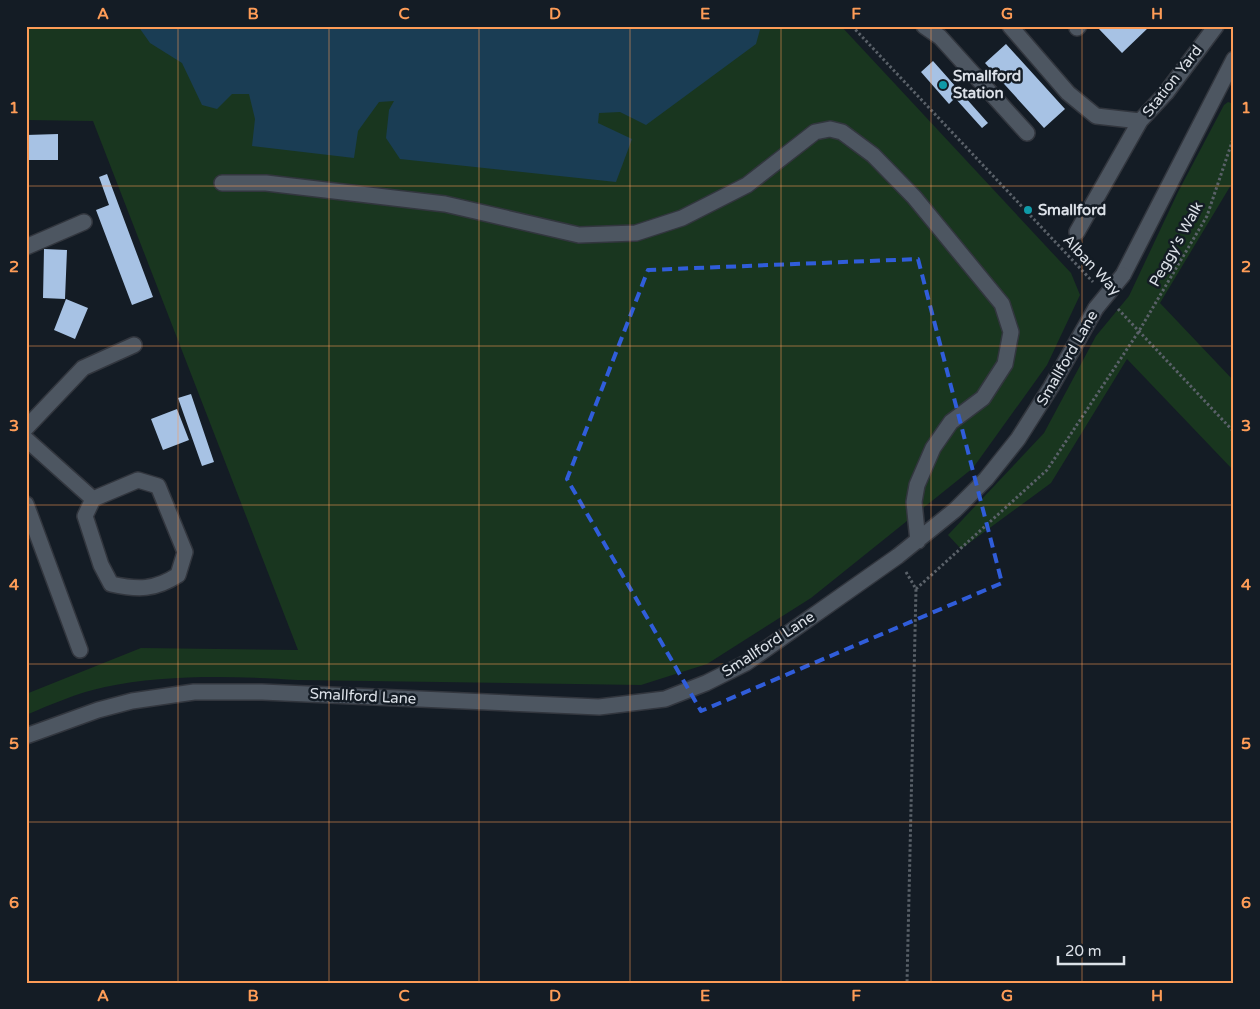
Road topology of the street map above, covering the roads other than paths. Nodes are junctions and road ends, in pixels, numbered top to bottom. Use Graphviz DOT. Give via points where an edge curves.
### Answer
graph roads {
  1 [pos="924,26"];
  2 [pos="1010,26"];
  3 [pos="1216,26"];
  4 [pos="1234,59"];
  5 [pos="1229,78"];
  6 [pos="1140,121"];
  7 [pos="1027,133"];
  8 [pos="222,183"];
  9 [pos="84,222"];
  10 [pos="1077,232"];
  11 [pos="33,244"];
  12 [pos="134,346"];
  13 [pos="26,428"];
  14 [pos="26,439"];
  15 [pos="93,499"];
  16 [pos="26,504"];
  17 [pos="918,541"];
  18 [pos="80,650"];
  19 [pos="26,736"];
  1 -- 7 [label="street" via="940,37"];
  2 -- 6 [label="street, Station Yard" via="1068,93 1096,116"];
  3 -- 6 [label="street, Station Yard" via="1166,93"];
  4 -- 5 [label="street, Smallford Lane"];
  5 -- 17 [label="street, Smallford Lane, bridge" via="1123,276 1096,308 1052,387 1018,439 986,479"];
  6 -- 10 [label="street"];
  8 -- 17 [label="street" via="266,183 444,204 579,235 636,233 682,218 747,185 815,132 830,129 842,132 873,154 914,197 1002,304 1011,332 1005,364 983,398 951,422 932,448 917,485 914,502"];
  9 -- 11 [label="street"];
  12 -- 13 [label="street" via="83,368"];
  14 -- 15 [label="street"];
  15 -- 15 [label="street" via="138,480 158,486 186,552 178,575 162,586 133,589 112,584 101,565 86,516"];
  16 -- 18 [label="street"];
  17 -- 19 [label="street, Smallford Lane" via="746,662 706,683 665,698 598,707 262,692 194,692 132,701"];
}
